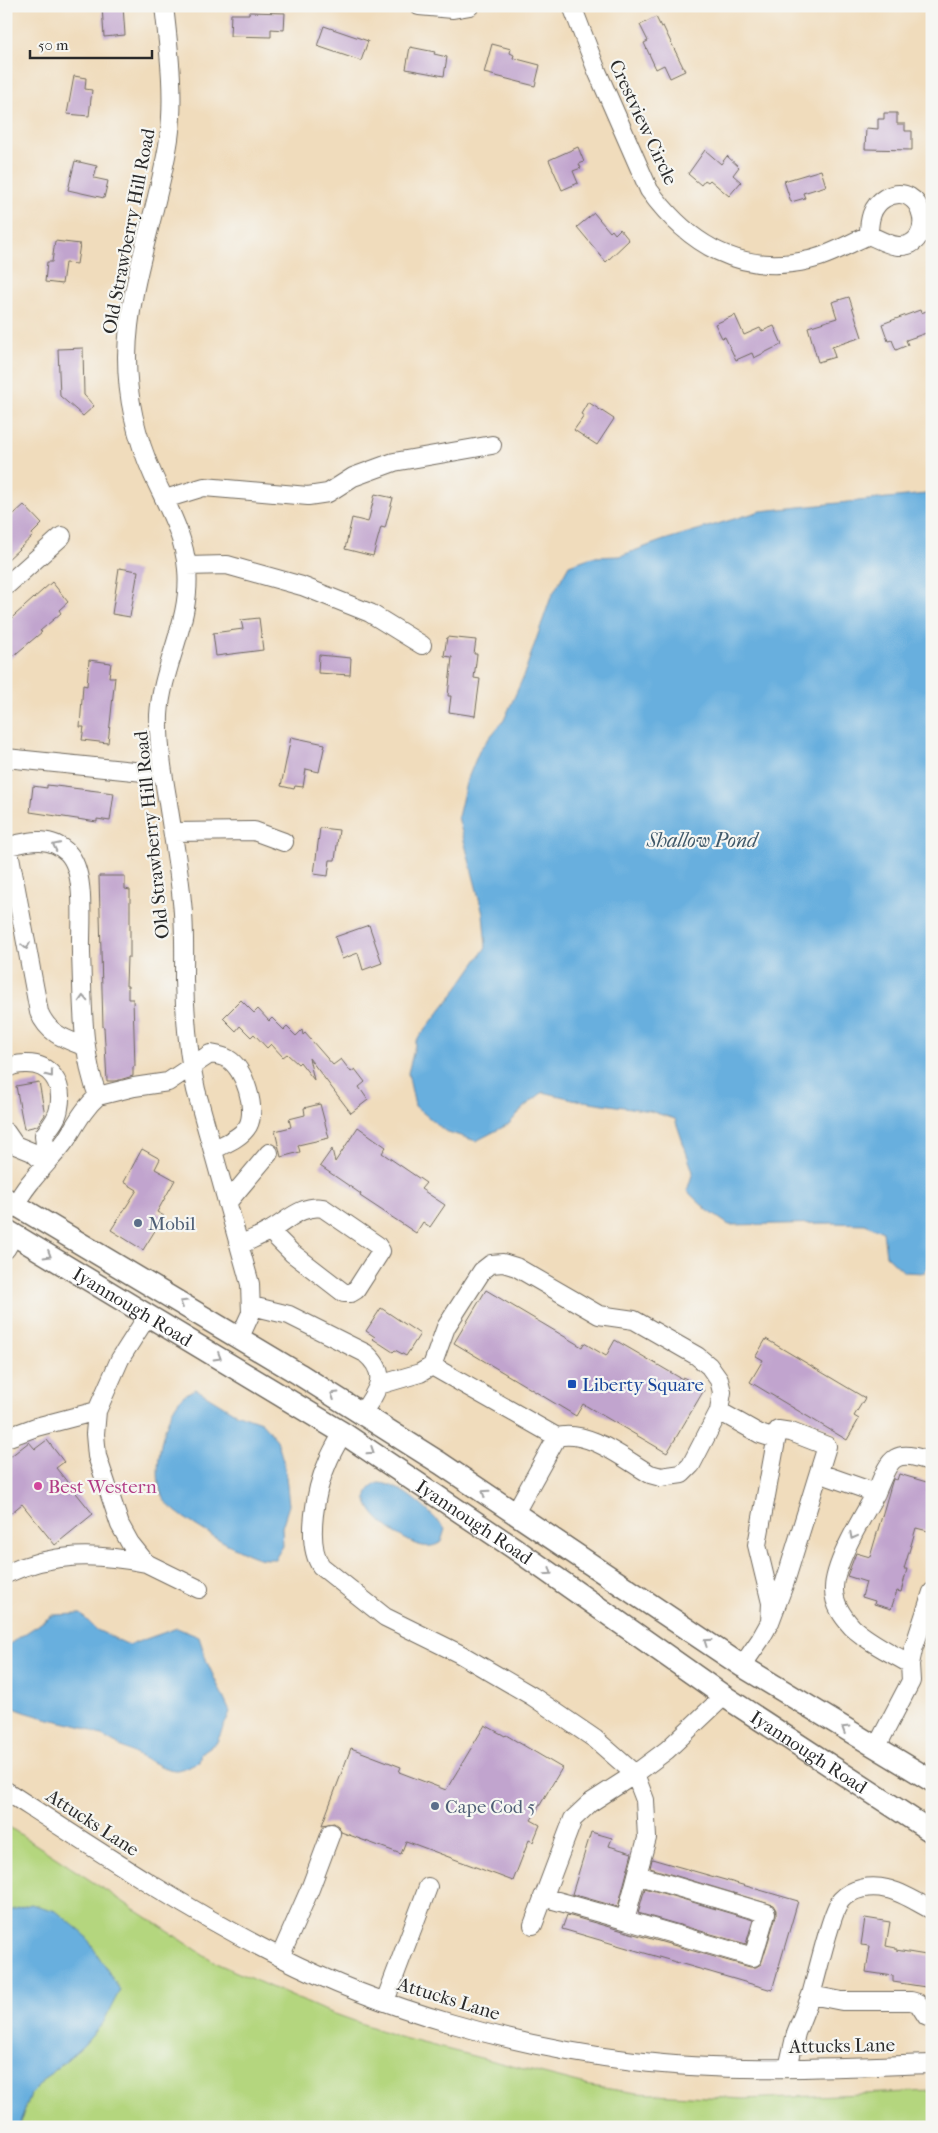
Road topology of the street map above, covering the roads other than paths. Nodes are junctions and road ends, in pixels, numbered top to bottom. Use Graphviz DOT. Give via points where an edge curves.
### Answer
graph roads {
  1 [pos="164,6"];
  2 [pos="418,6"];
  3 [pos="470,6"];
  4 [pos="572,6"];
  5 [pos="869,235"];
  6 [pos="492,445"];
  7 [pos="165,499"];
  8 [pos="62,536"];
  9 [pos="187,566"];
  10 [pos="6,586"];
  11 [pos="422,645"];
  12 [pos="6,758"];
  13 [pos="163,774"];
  14 [pos="173,832"];
  15 [pos="284,842"];
  16 [pos="86,1047"];
  17 [pos="191,1066"];
  18 [pos="6,1069"];
  19 [pos="98,1096"];
  20 [pos="6,1132"];
  21 [pos="213,1150"];
  22 [pos="269,1153"];
  23 [pos="50,1159"];
  24 [pos="11,1201"];
  25 [pos="227,1203"];
  26 [pos="270,1231"];
  27 [pos="9,1238"];
  28 [pos="240,1245"];
  29 [pos="252,1306"];
  30 [pos="148,1315"];
  31 [pos="240,1337"];
  32 [pos="432,1366"];
  33 [pos="379,1385"];
  34 [pos="97,1411"];
  35 [pos="719,1411"];
  36 [pos="362,1413"];
  37 [pos="343,1433"];
  38 [pos="557,1437"];
  39 [pos="6,1438"];
  40 [pos="776,1439"];
  41 [pos="932,1462"];
  42 [pos="819,1473"];
  43 [pos="876,1493"];
  44 [pos="516,1513"];
  45 [pos="146,1563"];
  46 [pos="6,1574"];
  47 [pos="199,1589"];
  48 [pos="932,1592"];
  49 [pos="770,1622"];
  50 [pos="910,1664"];
  51 [pos="742,1666"];
  52 [pos="724,1696"];
  53 [pos="876,1748"];
  54 [pos="635,1774"];
  55 [pos="932,1781"];
  56 [pos="6,1791"];
  57 [pos="932,1832"];
  58 [pos="331,1833"];
  59 [pos="637,1875"];
  60 [pos="428,1887"];
  61 [pos="543,1897"];
  62 [pos="932,1910"];
  63 [pos="625,1920"];
  64 [pos="533,1925"];
  65 [pos="280,1957"];
  66 [pos="811,1995"];
  67 [pos="385,2001"];
  68 [pos="932,2018"];
  69 [pos="932,2064"];
  70 [pos="788,2068"];
  1 -- 7 [label="street, Old Strawberry Hill Road" via="172,92 171,117 165,161 133,295 127,356 132,414 145,456"];
  2 -- 3 [label="street" via="453,9"];
  4 -- 5 [label="street, Crestview Circle" via="649,190 690,234 727,256 767,265 811,260"];
  6 -- 7 [label="street" via="394,462 353,477 328,493 308,496 204,487"];
  7 -- 9 [label="street, Old Strawberry Hill Road" via="180,534"];
  8 -- 10 [label="street"];
  9 -- 11 [label="street" via="227,566 302,586 370,613"];
  9 -- 13 [label="street, Old Strawberry Hill Road" via="183,618 160,711"];
  12 -- 13 [label="street"];
  13 -- 14 [label="street, Old Strawberry Hill Road"];
  14 -- 15 [label="street" via="254,831"];
  14 -- 17 [label="street, Old Strawberry Hill Road" via="183,905"];
  16 -- 16 [label="street, one-way" via="80,896 73,860 63,848 47,841 8,846 39,1012 43,1022 55,1034"];
  16 -- 19 [label="street" via="91,1079"];
  17 -- 19 [label="street" via="168,1082"];
  17 -- 21 [label="street, Old Strawberry Hill Road"];
  17 -- 21 [label="street" via="210,1054 228,1059 241,1073 249,1095 249,1124 238,1136"];
  18 -- 23 [label="street, one-way" via="18,1064 36,1064 47,1069 56,1082 60,1106 44,1135"];
  19 -- 23 [label="street"];
  20 -- 23 [label="street" via="15,1145"];
  21 -- 25 [label="street, Old Strawberry Hill Road"];
  22 -- 25 [label="street"];
  23 -- 24 [label="street"];
  31 -- 24 [label="main road, Iyannough Road, one-way"];
  25 -- 28 [label="street, Old Strawberry Hill Road"];
  26 -- 26 [label="street" via="314,1206 323,1208 378,1245 381,1251 356,1290 351,1294 344,1293 292,1253"];
  26 -- 28 [label="street"];
  27 -- 30 [label="main road, Iyannough Road, one-way"];
  28 -- 29 [label="street, Old Strawberry Hill Road"];
  29 -- 31 [label="street, Old Strawberry Hill Road"];
  29 -- 33 [label="street" via="289,1315 364,1353 379,1370"];
  30 -- 34 [label="street" via="120,1359"];
  30 -- 37 [label="main road, Iyannough Road, one-way"];
  36 -- 31 [label="main road, Iyannough Road, one-way"];
  32 -- 33 [label="street" via="420,1373"];
  32 -- 35 [label="street" via="446,1327 473,1283 491,1264 503,1263 516,1267 599,1315 634,1320 697,1356 719,1380 722,1392"];
  32 -- 38 [label="street"];
  33 -- 36 [label="street"];
  34 -- 39 [label="street"];
  34 -- 45 [label="street" via="97,1456 107,1491 120,1525"];
  35 -- 38 [label="street" via="691,1465 673,1477 650,1474 576,1435"];
  35 -- 40 [label="street" via="760,1434"];
  44 -- 36 [label="main road, Iyannough Road, one-way"];
  37 -- 52 [label="main road, Iyannough Road, one-way" via="514,1548"];
  37 -- 54 [label="street" via="326,1464 318,1494 314,1526 316,1560 385,1617 476,1663 532,1696 595,1739"];
  38 -- 44 [label="street"];
  40 -- 42 [label="street" via="778,1430 827,1446"];
  40 -- 49 [label="street" via="757,1545 771,1603"];
  41 -- 43 [label="street" via="914,1455 902,1455 889,1462"];
  42 -- 43 [label="street"];
  42 -- 49 [label="street"];
  43 -- 50 [label="street, one-way" via="848,1544 838,1570 834,1589 836,1602 854,1628"];
  51 -- 44 [label="main road, Iyannough Road, one-way"];
  45 -- 46 [label="street" via="111,1556 81,1555"];
  45 -- 47 [label="street"];
  48 -- 50 [label="street"];
  49 -- 51 [label="street"];
  50 -- 53 [label="street" via="911,1681"];
  53 -- 51 [label="main road, Iyannough Road, one-way"];
  52 -- 54 [label="street"];
  52 -- 57 [label="main road, Iyannough Road"];
  53 -- 55 [label="main road, Iyannough Road"];
  54 -- 59 [label="street" via="645,1800 647,1838"];
  54 -- 61 [label="street" via="596,1799 573,1819"];
  56 -- 65 [label="street, Attucks Lane" via="172,1898"];
  58 -- 65 [label="street"];
  59 -- 63 [label="street"];
  59 -- 63 [label="street" via="766,1913 753,1957"];
  60 -- 67 [label="street"];
  61 -- 63 [label="street"];
  61 -- 64 [label="street"];
  62 -- 66 [label="street" via="889,1889 875,1887 857,1889 841,1900"];
  65 -- 67 [label="street, Attucks Lane"];
  66 -- 68 [label="street" via="842,2002 911,2001 918,2003 927,2017"];
  66 -- 70 [label="street" via="796,2033"];
  67 -- 70 [label="street, Attucks Lane" via="495,2034 586,2054 667,2064"];
  69 -- 70 [label="street, Attucks Lane"];
}
